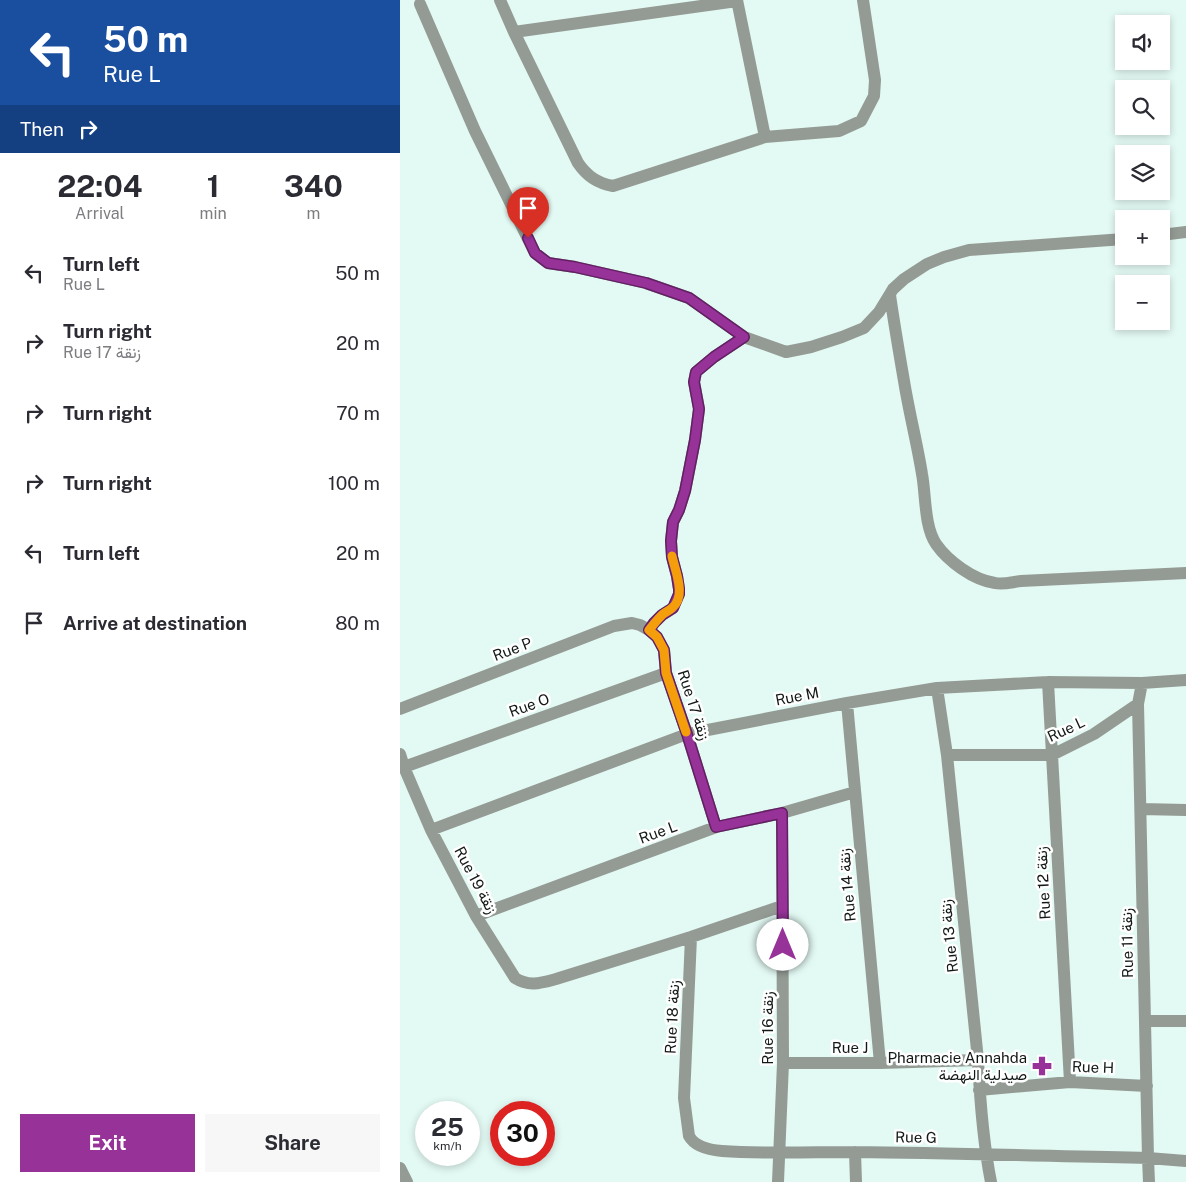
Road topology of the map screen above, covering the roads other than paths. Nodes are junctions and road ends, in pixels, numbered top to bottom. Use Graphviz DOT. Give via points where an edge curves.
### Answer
graph roads {
  1 [pos="500,0"];
  2 [pos="863,0"];
  3 [pos="737,1"];
  4 [pos="420,4"];
  5 [pos="514,32"];
  6 [pos="764,137"];
  7 [pos="1186,232"];
  8 [pos="1170,234"];
  9 [pos="1115,240"];
  10 [pos="890,295"];
  11 [pos="744,337"];
  12 [pos="1186,573"];
  13 [pos="649,630"];
  14 [pos="666,673"];
  15 [pos="1186,680"];
  16 [pos="1048,682"];
  17 [pos="1142,683"];
  18 [pos="937,688"];
  19 [pos="847,703"];
  20 [pos="1138,704"];
  21 [pos="400,709"];
  22 [pos="687,734"];
  23 [pos="947,755"];
  24 [pos="1052,755"];
  25 [pos="402,761"];
  26 [pos="855,792"];
  27 [pos="1141,809"];
  28 [pos="1186,810"];
  29 [pos="782,813"];
  30 [pos="716,827"];
  31 [pos="431,830"];
  32 [pos="782,906"];
  33 [pos="476,916"];
  34 [pos="692,937"];
  35 [pos="1145,1021"];
  36 [pos="1186,1021"];
  37 [pos="978,1060"];
  38 [pos="783,1063"];
  39 [pos="880,1063"];
  40 [pos="1070,1082"];
  41 [pos="1147,1086"];
  42 [pos="979,1090"];
  43 [pos="684,1098"];
  44 [pos="779,1152"];
  45 [pos="855,1152"];
  46 [pos="986,1155"];
  47 [pos="1148,1158"];
  48 [pos="1186,1161"];
  49 [pos="400,1168"];
  50 [pos="406,1182"];
  51 [pos="778,1182"];
  52 [pos="856,1182"];
  53 [pos="991,1182"];
  54 [pos="1149,1182"];
  1 -- 5 [label="street"];
  2 -- 6 [label="street" via="875,80 874,96 861,121 838,131"];
  3 -- 5 [label="street"];
  3 -- 6 [label="street"];
  4 -- 11 [label="street" via="475,131 535,253 548,263 646,283 689,298"];
  5 -- 6 [label="street" via="578,163 585,173 604,184 613,186"];
  7 -- 8 [label="street"];
  9 -- 10 [label="street" via="969,250 927,264 904,279"];
  10 -- 11 [label="street" via="864,328 811,347 786,352"];
  10 -- 12 [label="street" via="929,527 935,543 946,556 962,569 994,583"];
  11 -- 13 [label="street" via="696,372 694,382 699,409 695,440 671,541 679,594 673,608"];
  13 -- 14 [label="street, Rue 17 زنقة" via="664,650"];
  13 -- 21 [label="street, Rue P" via="632,623 614,626"];
  14 -- 22 [label="street, Rue 17 زنقة"];
  14 -- 25 [label="street, Rue O"];
  15 -- 17 [label="street, Rue M"];
  16 -- 17 [label="street, Rue M"];
  16 -- 18 [label="street, Rue M"];
  16 -- 24 [label="street, Rue 12 زنقة"];
  17 -- 20 [label="street"];
  18 -- 19 [label="street, Rue M"];
  18 -- 23 [label="street, Rue 13 زنقة"];
  19 -- 22 [label="street, Rue M"];
  19 -- 26 [label="street, Rue 14 زنقة"];
  20 -- 24 [label="street, Rue L" via="1094,734"];
  20 -- 27 [label="street, Rue 11 زنقة"];
  22 -- 30 [label="street, Rue 17 زنقة"];
  22 -- 31 [label="street, Rue M"];
  23 -- 24 [label="street, Rue L"];
  23 -- 37 [label="street, Rue 13 زنقة"];
  24 -- 40 [label="street, Rue 12 زنقة"];
  25 -- 31 [label="street, Rue 19 زنقة"];
  26 -- 29 [label="street, Rue L"];
  26 -- 39 [label="street, Rue 14 زنقة"];
  27 -- 28 [label="street"];
  27 -- 35 [label="street, Rue 11 زنقة"];
  29 -- 30 [label="street, Rue L"];
  29 -- 32 [label="street, Rue 16 زنقة"];
  30 -- 33 [label="street, Rue L"];
  31 -- 33 [label="street, Rue 19 زنقة"];
  32 -- 34 [label="street, Rue 19 زنقة"];
  32 -- 38 [label="street, Rue 16 زنقة"];
  33 -- 34 [label="street, Rue 19 زنقة" via="515,978 529,984 556,979"];
  34 -- 43 [label="street, Rue 18 زنقة"];
  35 -- 36 [label="street"];
  35 -- 41 [label="street, Rue 11 زنقة"];
  37 -- 39 [label="street, Rue J"];
  37 -- 42 [label="street, Rue 13 زنقة"];
  38 -- 39 [label="street, Rue J"];
  38 -- 44 [label="street, Rue 16 زنقة"];
  40 -- 41 [label="street, Rue H"];
  40 -- 42 [label="street, Rue H"];
  41 -- 47 [label="street, Rue 11 زنقة"];
  42 -- 46 [label="street, Rue 13 زنقة"];
  43 -- 44 [label="street, Rue G" via="689,1136 697,1144 721,1151"];
  44 -- 45 [label="street, Rue G"];
  44 -- 51 [label="street, Rue 16 زنقة"];
  45 -- 46 [label="street, Rue G"];
  45 -- 52 [label="street"];
  46 -- 47 [label="street, Rue G"];
  46 -- 53 [label="street, Rue 13 زنقة"];
  47 -- 48 [label="street, Rue G"];
  47 -- 54 [label="street, Rue 11 زنقة"];
  49 -- 50 [label="street"];
}
